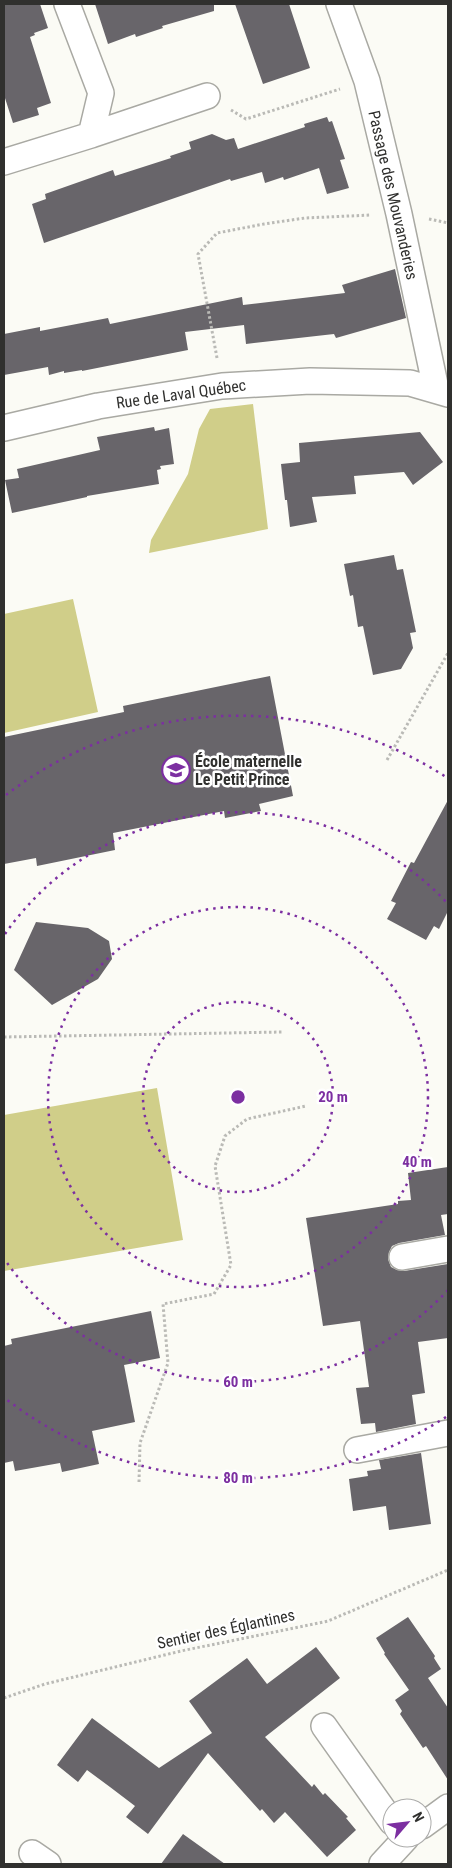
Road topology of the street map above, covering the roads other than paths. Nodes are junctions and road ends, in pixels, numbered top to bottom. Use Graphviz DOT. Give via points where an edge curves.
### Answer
graph roads {
  1 [pos="68,4"];
  2 [pos="339,4"];
  3 [pos="207,96"];
  4 [pos="91,135"];
  5 [pos="4,162"];
  6 [pos="442,392"];
  7 [pos="4,428"];
  8 [pos="448,1249"];
  9 [pos="402,1257"];
  10 [pos="448,1433"];
  11 [pos="357,1450"];
  12 [pos="324,1726"];
  13 [pos="382,1802"];
  14 [pos="448,1807"];
  15 [pos="432,1817"];
  16 [pos="394,1848"];
  17 [pos="382,1864"];
  1 -- 4 [label="street" via="101,93"];
  2 -- 6 [label="street, Passage des Mouvanderies" via="367,81"];
  3 -- 4 [label="street"];
  4 -- 5 [label="street"];
  6 -- 7 [label="street, Rue de Laval Québec" via="410,383 320,381 222,386 98,406"];
  8 -- 9 [label="street"];
  10 -- 11 [label="street"];
  12 -- 13 [label="street"];
  14 -- 15 [label="street"];
  16 -- 17 [label="street"];
}
